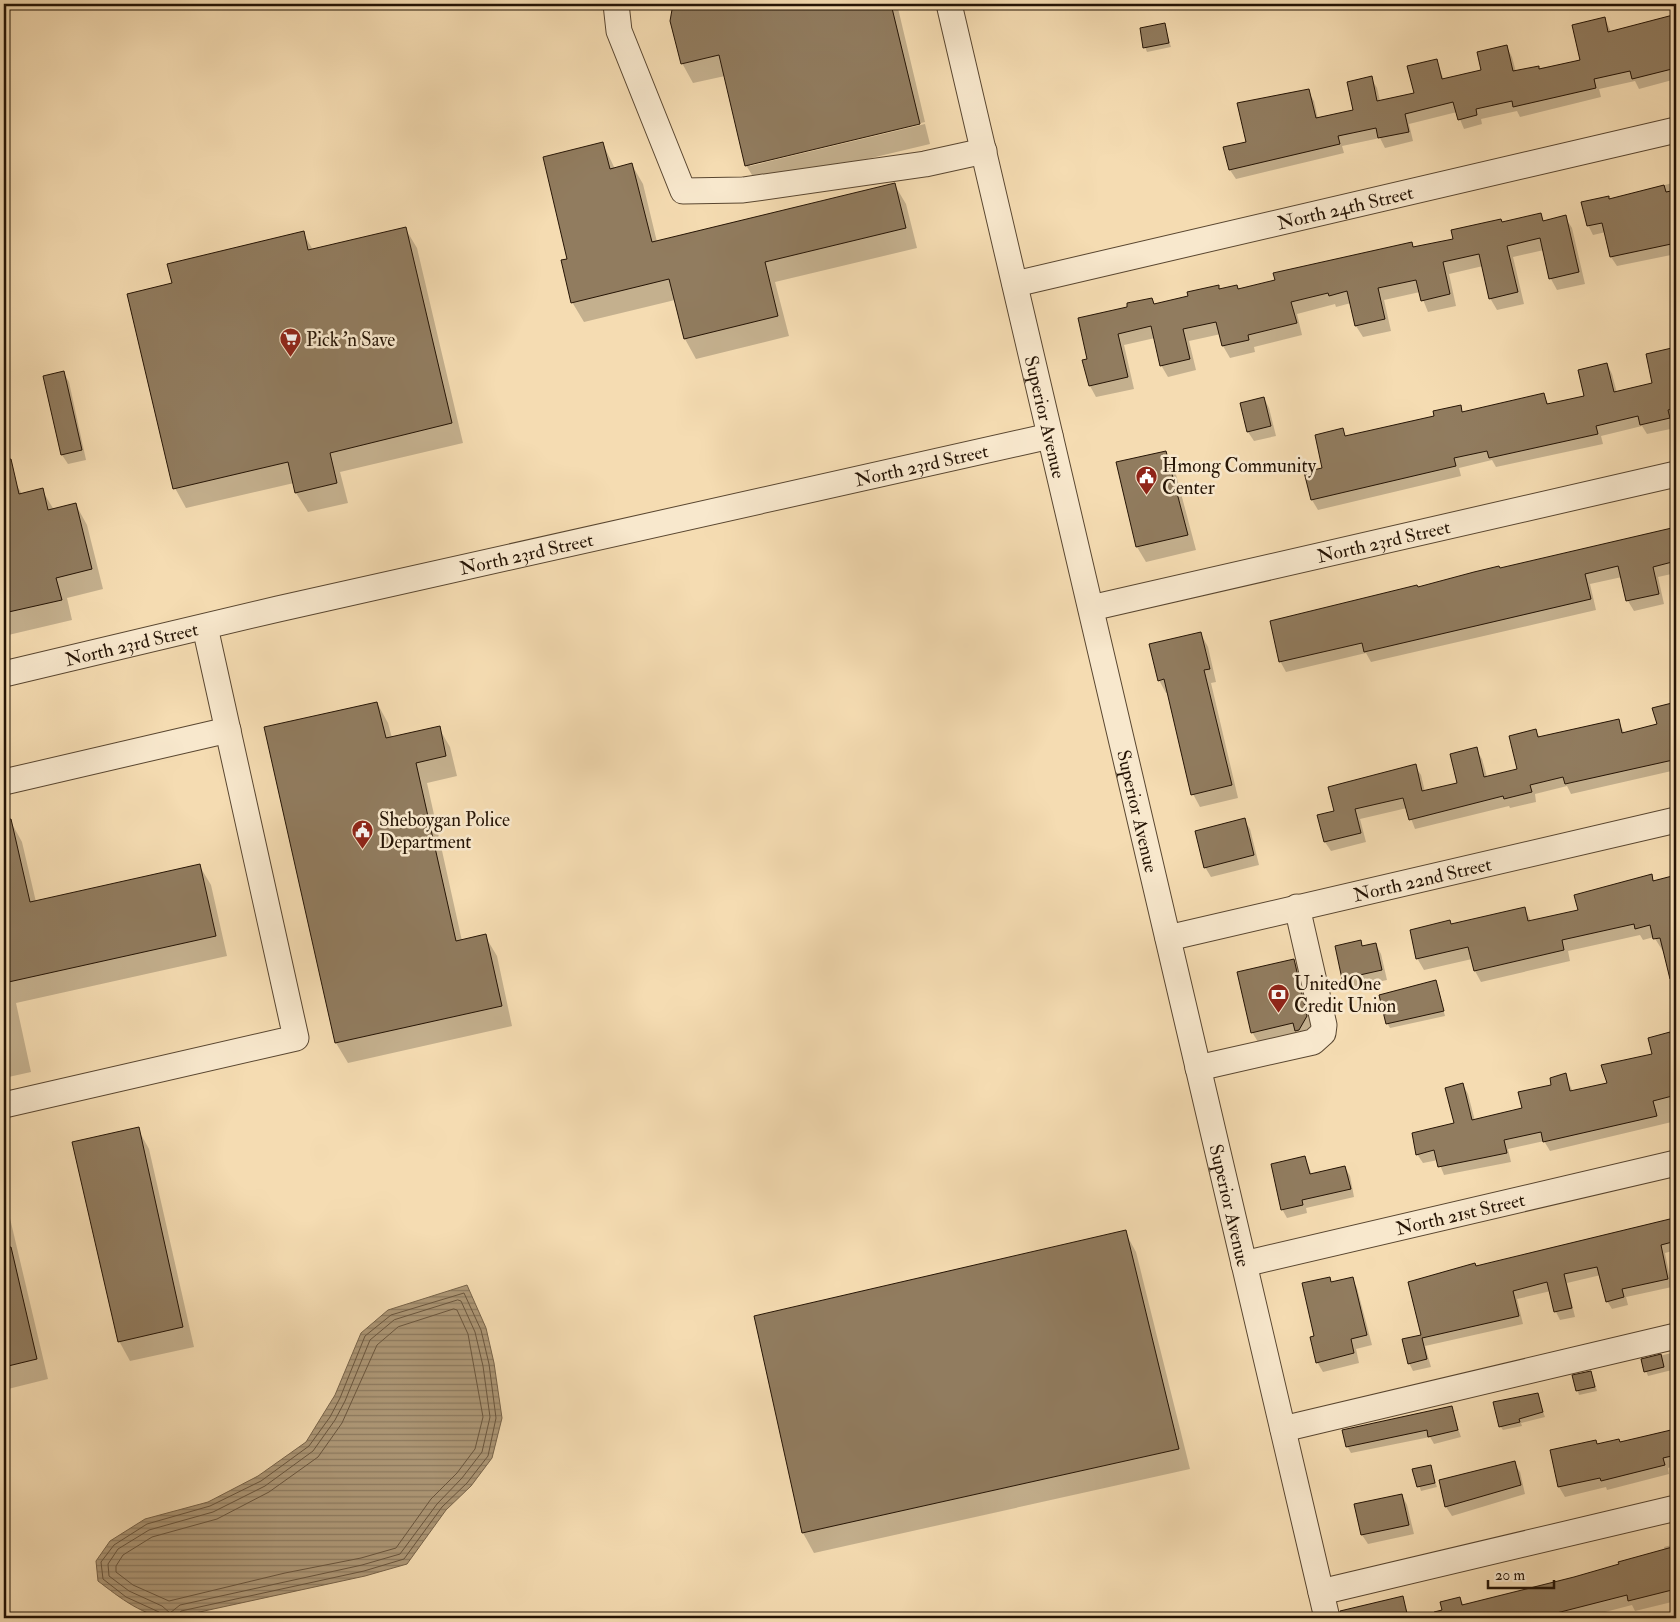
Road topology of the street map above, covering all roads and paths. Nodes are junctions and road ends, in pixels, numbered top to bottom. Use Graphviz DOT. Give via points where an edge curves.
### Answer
graph roads {
  1 [pos="616,4"];
  2 [pos="949,4"];
  3 [pos="1676,130"];
  4 [pos="984,151"];
  5 [pos="1015,284"];
  6 [pos="1050,436"];
  7 [pos="1676,474"];
  8 [pos="1091,608"];
  9 [pos="204,627"];
  10 [pos="4,674"];
  11 [pos="228,730"];
  12 [pos="4,782"];
  13 [pos="1676,820"];
  14 [pos="1297,907"];
  15 [pos="1168,938"];
  16 [pos="1198,1068"];
  17 [pos="4,1105"];
  18 [pos="1676,1163"];
  19 [pos="1244,1264"];
  20 [pos="1676,1336"];
  21 [pos="1283,1429"];
  22 [pos="1676,1508"];
  23 [pos="1321,1592"];
  24 [pos="1327,1618"];
  1 -- 4 [label="street" via="619,31 683,191 743,190 925,164"];
  2 -- 4 [label="street, Superior Avenue"];
  3 -- 5 [label="street, North 24th Street"];
  4 -- 5 [label="street, Superior Avenue"];
  5 -- 6 [label="street, Superior Avenue"];
  6 -- 8 [label="street, Superior Avenue"];
  6 -- 9 [label="street, North 23rd Street"];
  7 -- 8 [label="street, North 23rd Street"];
  8 -- 15 [label="street, Superior Avenue"];
  9 -- 10 [label="street, North 23rd Street"];
  9 -- 11 [label="street"];
  11 -- 12 [label="street"];
  11 -- 17 [label="street" via="296,1038"];
  13 -- 14 [label="street, North 22nd Street"];
  14 -- 15 [label="street, North 22nd Street"];
  14 -- 16 [label="street" via="1324,1025 1323,1033 1313,1042"];
  15 -- 16 [label="street, Superior Avenue"];
  16 -- 19 [label="street, Superior Avenue"];
  18 -- 19 [label="street, North 21st Street"];
  19 -- 21 [label="street, Superior Avenue"];
  20 -- 21 [label="street"];
  21 -- 23 [label="street, Superior Avenue"];
  22 -- 23 [label="street"];
  23 -- 24 [label="street, Superior Avenue"];
}
